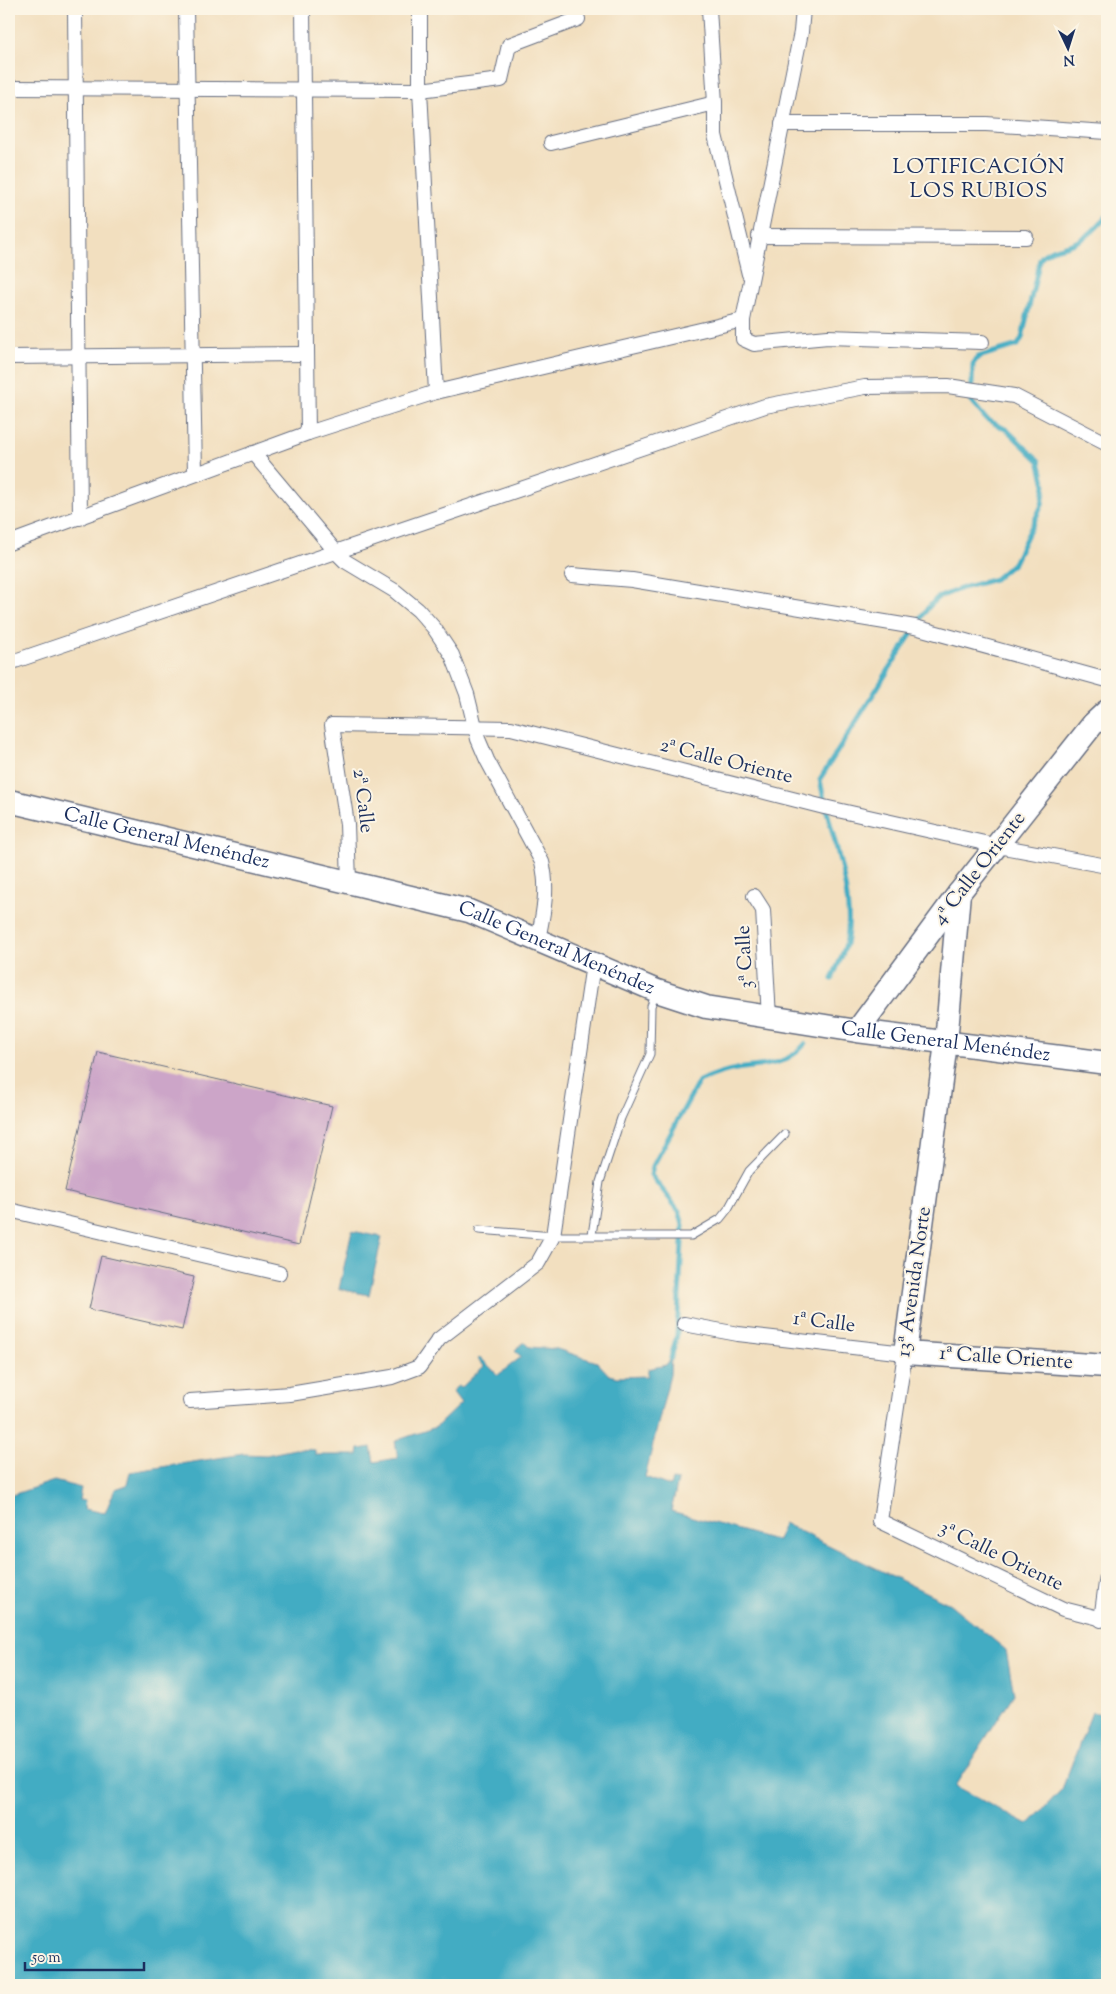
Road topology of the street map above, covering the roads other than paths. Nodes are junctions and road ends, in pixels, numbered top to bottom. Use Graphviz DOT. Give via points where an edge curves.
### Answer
graph roads {
  1 [pos="75,9"];
  2 [pos="186,9"];
  3 [pos="303,9"];
  4 [pos="420,9"];
  5 [pos="709,9"];
  6 [pos="804,9"];
  7 [pos="578,19"];
  8 [pos="9,88"];
  9 [pos="76,89"];
  10 [pos="187,89"];
  11 [pos="304,90"];
  12 [pos="420,90"];
  13 [pos="715,103"];
  14 [pos="782,124"];
  15 [pos="1107,132"];
  16 [pos="551,143"];
  17 [pos="759,236"];
  18 [pos="1026,237"];
  19 [pos="750,280"];
  20 [pos="742,320"];
  21 [pos="982,342"];
  22 [pos="307,354"];
  23 [pos="193,355"];
  24 [pos="78,356"];
  25 [pos="9,357"];
  26 [pos="436,392"];
  27 [pos="308,433"];
  28 [pos="1107,444"];
  29 [pos="253,452"];
  30 [pos="195,473"];
  31 [pos="80,518"];
  32 [pos="9,543"];
  33 [pos="336,552"];
  34 [pos="572,574"];
  35 [pos="9,663"];
  36 [pos="1107,680"];
  37 [pos="1107,711"];
  38 [pos="332,725"];
  39 [pos="475,727"];
  40 [pos="9,801"];
  41 [pos="998,846"];
  42 [pos="1107,866"];
  43 [pos="349,882"];
  44 [pos="959,893"];
  45 [pos="754,896"];
  46 [pos="538,940"];
  47 [pos="593,964"];
  48 [pos="657,991"];
  49 [pos="769,1018"];
  50 [pos="857,1031"];
  51 [pos="946,1043"];
  52 [pos="1107,1063"];
  53 [pos="786,1134"];
  54 [pos="9,1210"];
  55 [pos="479,1230"];
  56 [pos="592,1235"];
  57 [pos="553,1236"];
  58 [pos="280,1274"];
  59 [pos="684,1324"];
  60 [pos="905,1353"];
  61 [pos="1107,1366"];
  62 [pos="190,1401"];
  63 [pos="880,1521"];
  64 [pos="1107,1575"];
  65 [pos="1104,1620"];
  1 -- 9 [label="street"];
  2 -- 10 [label="street"];
  3 -- 11 [label="street"];
  4 -- 12 [label="street"];
  5 -- 13 [label="street"];
  6 -- 14 [label="street"];
  7 -- 12 [label="street" via="509,45 501,80"];
  8 -- 9 [label="street"];
  9 -- 10 [label="street"];
  9 -- 24 [label="street"];
  10 -- 11 [label="street"];
  10 -- 23 [label="street"];
  11 -- 12 [label="street"];
  11 -- 22 [label="street"];
  12 -- 26 [label="street"];
  13 -- 16 [label="street"];
  13 -- 19 [label="street" via="714,135"];
  14 -- 15 [label="street" via="986,124"];
  14 -- 17 [label="street"];
  17 -- 18 [label="street"];
  17 -- 19 [label="street"];
  19 -- 20 [label="street"];
  20 -- 21 [label="street" via="743,339 754,344 828,337"];
  20 -- 26 [label="street"];
  22 -- 23 [label="street"];
  22 -- 27 [label="street"];
  23 -- 24 [label="street"];
  23 -- 30 [label="street"];
  24 -- 25 [label="street"];
  24 -- 31 [label="street"];
  26 -- 27 [label="street"];
  27 -- 29 [label="street"];
  28 -- 33 [label="street" via="1014,396 948,386 864,387 765,406"];
  29 -- 30 [label="street"];
  29 -- 33 [label="street"];
  30 -- 31 [label="street"];
  31 -- 32 [label="street"];
  33 -- 35 [label="street"];
  33 -- 39 [label="street" via="395,592 434,628 452,654"];
  34 -- 36 [label="street" via="632,580 915,627"];
  37 -- 41 [label="main road, 4ª Calle Oriente" via="1093,724"];
  38 -- 39 [label="street, 2ª Calle Oriente"];
  38 -- 43 [label="street, 2ª Calle" via="347,824"];
  39 -- 41 [label="street, 2ª Calle Oriente" via="511,728 824,807"];
  39 -- 46 [label="street" via="487,760 542,862 547,880"];
  40 -- 43 [label="main road, Calle General Menéndez"];
  41 -- 42 [label="street, 2ª Calle Oriente"];
  41 -- 44 [label="main road, 4ª Calle Oriente"];
  43 -- 46 [label="main road, Calle General Menéndez" via="469,911"];
  44 -- 50 [label="main road, 4ª Calle Oriente"];
  44 -- 51 [label="main road, 13ª Avenida Norte"];
  45 -- 49 [label="street, 3ª Calle" via="763,910"];
  46 -- 47 [label="main road, Calle General Menéndez"];
  47 -- 48 [label="main road, Calle General Menéndez"];
  47 -- 57 [label="street"];
  48 -- 49 [label="main road, Calle General Menéndez" via="706,1007"];
  48 -- 56 [label="lane" via="651,1006 650,1054 621,1118 603,1173"];
  49 -- 50 [label="main road, Calle General Menéndez"];
  50 -- 51 [label="main road, Calle General Menéndez"];
  51 -- 52 [label="main road, Calle General Menéndez"];
  51 -- 60 [label="main road, 13ª Avenida Norte"];
  53 -- 56 [label="lane" via="749,1171 720,1219 691,1236"];
  54 -- 58 [label="street"];
  55 -- 57 [label="lane"];
  56 -- 57 [label="lane"];
  57 -- 62 [label="street" via="538,1263 439,1339 419,1367 392,1377 290,1394"];
  59 -- 60 [label="street, 1ª Calle" via="738,1334"];
  60 -- 61 [label="main road, 1ª Calle Oriente"];
  60 -- 63 [label="street, 13ª Avenida Norte"];
  63 -- 65 [label="street, 3ª Calle Oriente" via="1063,1609"];
  64 -- 65 [label="street"];
}
